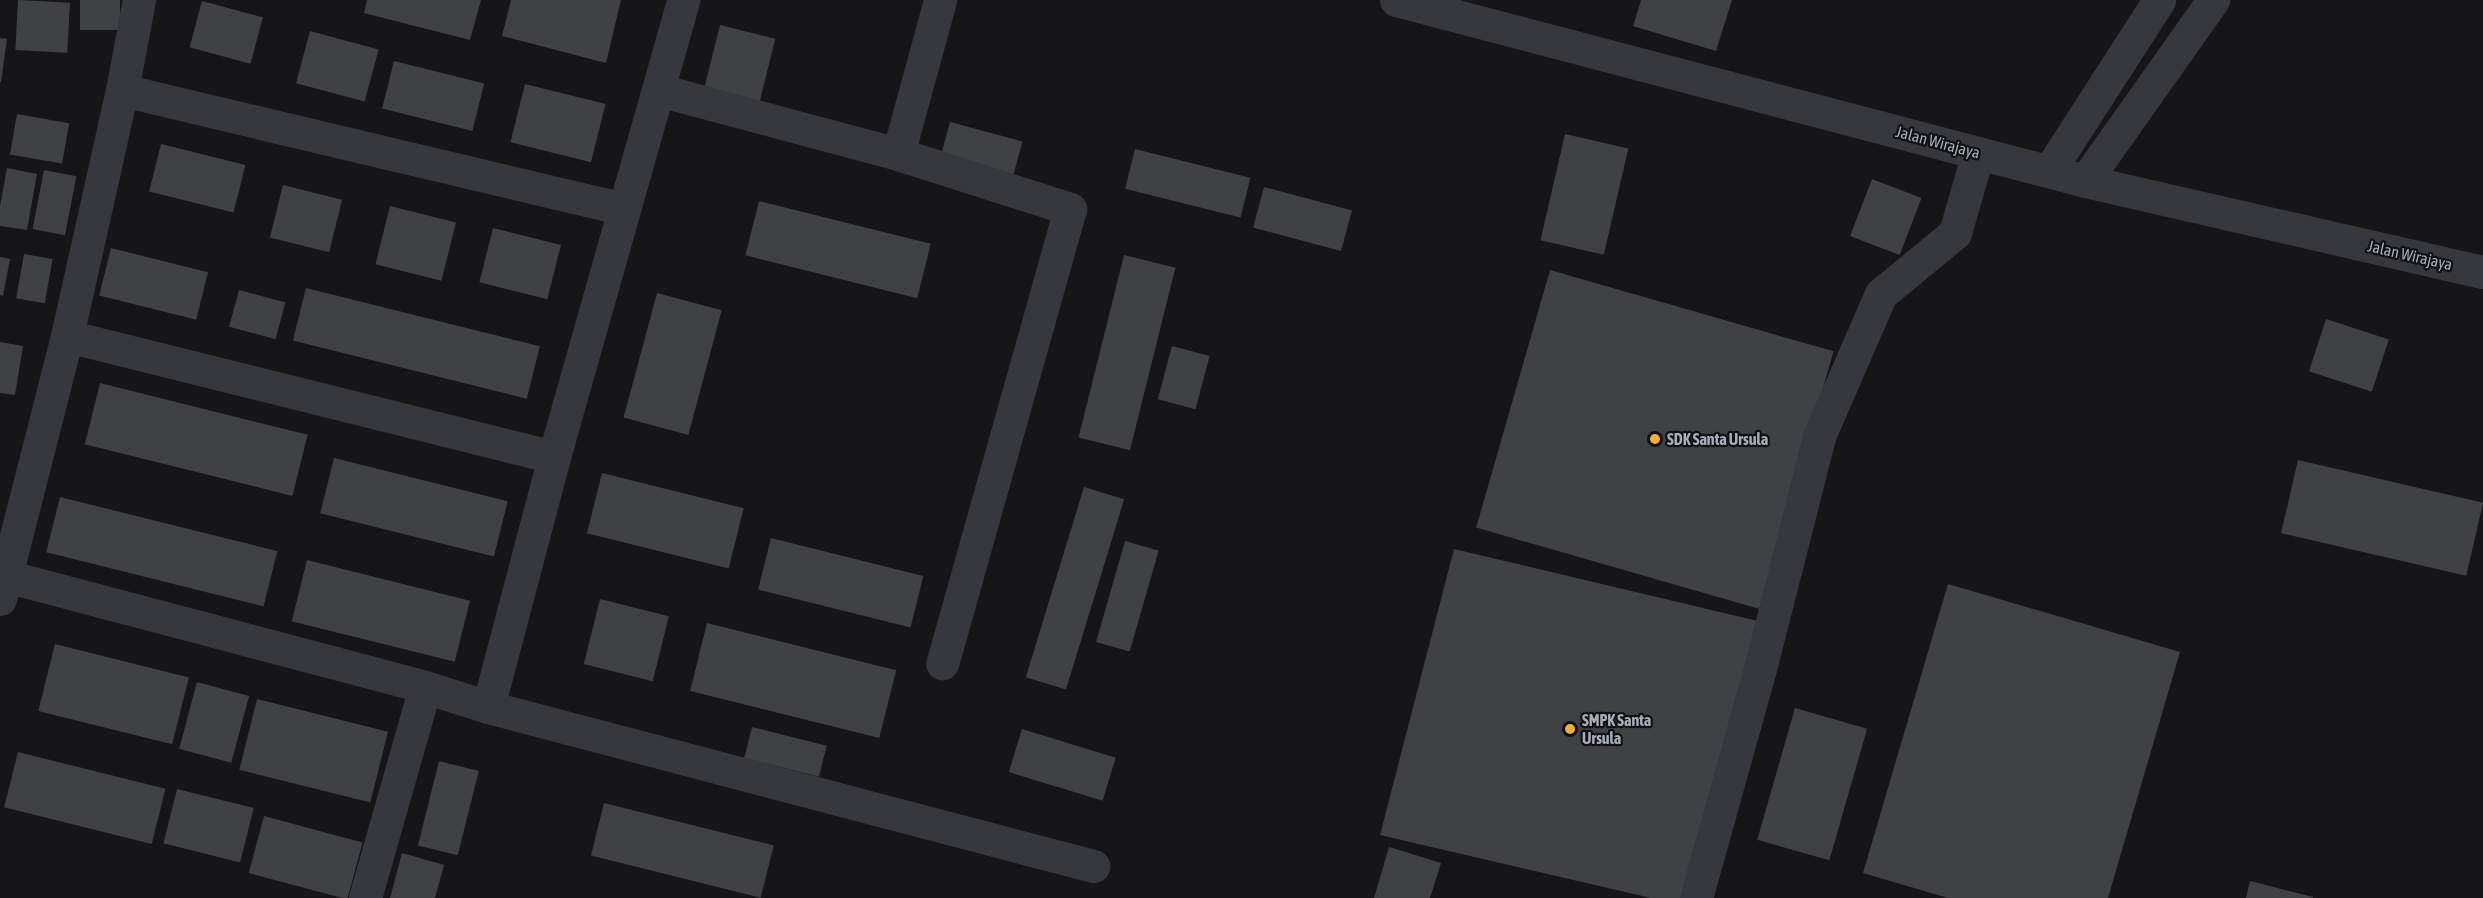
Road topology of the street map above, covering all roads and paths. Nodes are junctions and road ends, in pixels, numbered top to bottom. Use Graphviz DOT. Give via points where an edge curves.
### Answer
graph roads {
  1 [pos="139,0"];
  2 [pos="682,0"];
  3 [pos="940,0"];
  4 [pos="1396,0"];
  5 [pos="2159,0"];
  6 [pos="2213,0"];
  7 [pos="122,90"];
  8 [pos="659,90"];
  9 [pos="1978,153"];
  10 [pos="898,154"];
  11 [pos="2049,171"];
  12 [pos="2085,181"];
  13 [pos="624,209"];
  14 [pos="2483,272"];
  15 [pos="67,336"];
  16 [pos="554,457"];
  17 [pos="3,587"];
  18 [pos="942,663"];
  19 [pos="425,687"];
  20 [pos="488,707"];
  21 [pos="1093,866"];
  22 [pos="365,898"];
  23 [pos="1696,898"];
  1 -- 7 [label="street"];
  2 -- 8 [label="street"];
  3 -- 10 [label="street"];
  4 -- 9 [label="street, Jalan Wirajaya"];
  5 -- 11 [label="street"];
  6 -- 12 [label="street"];
  7 -- 13 [label="street"];
  7 -- 15 [label="street"];
  8 -- 10 [label="street"];
  8 -- 13 [label="street"];
  9 -- 11 [label="street, Jalan Wirajaya"];
  9 -- 23 [label="street" via="1955,233 1881,294 1820,434"];
  10 -- 18 [label="street" via="1070,209"];
  11 -- 12 [label="street, Jalan Wirajaya"];
  12 -- 14 [label="street, Jalan Wirajaya"];
  13 -- 16 [label="street"];
  15 -- 16 [label="street"];
  15 -- 17 [label="street"];
  16 -- 20 [label="street"];
  17 -- 19 [label="street"];
  19 -- 20 [label="street"];
  19 -- 22 [label="street"];
  20 -- 21 [label="street"];
}
